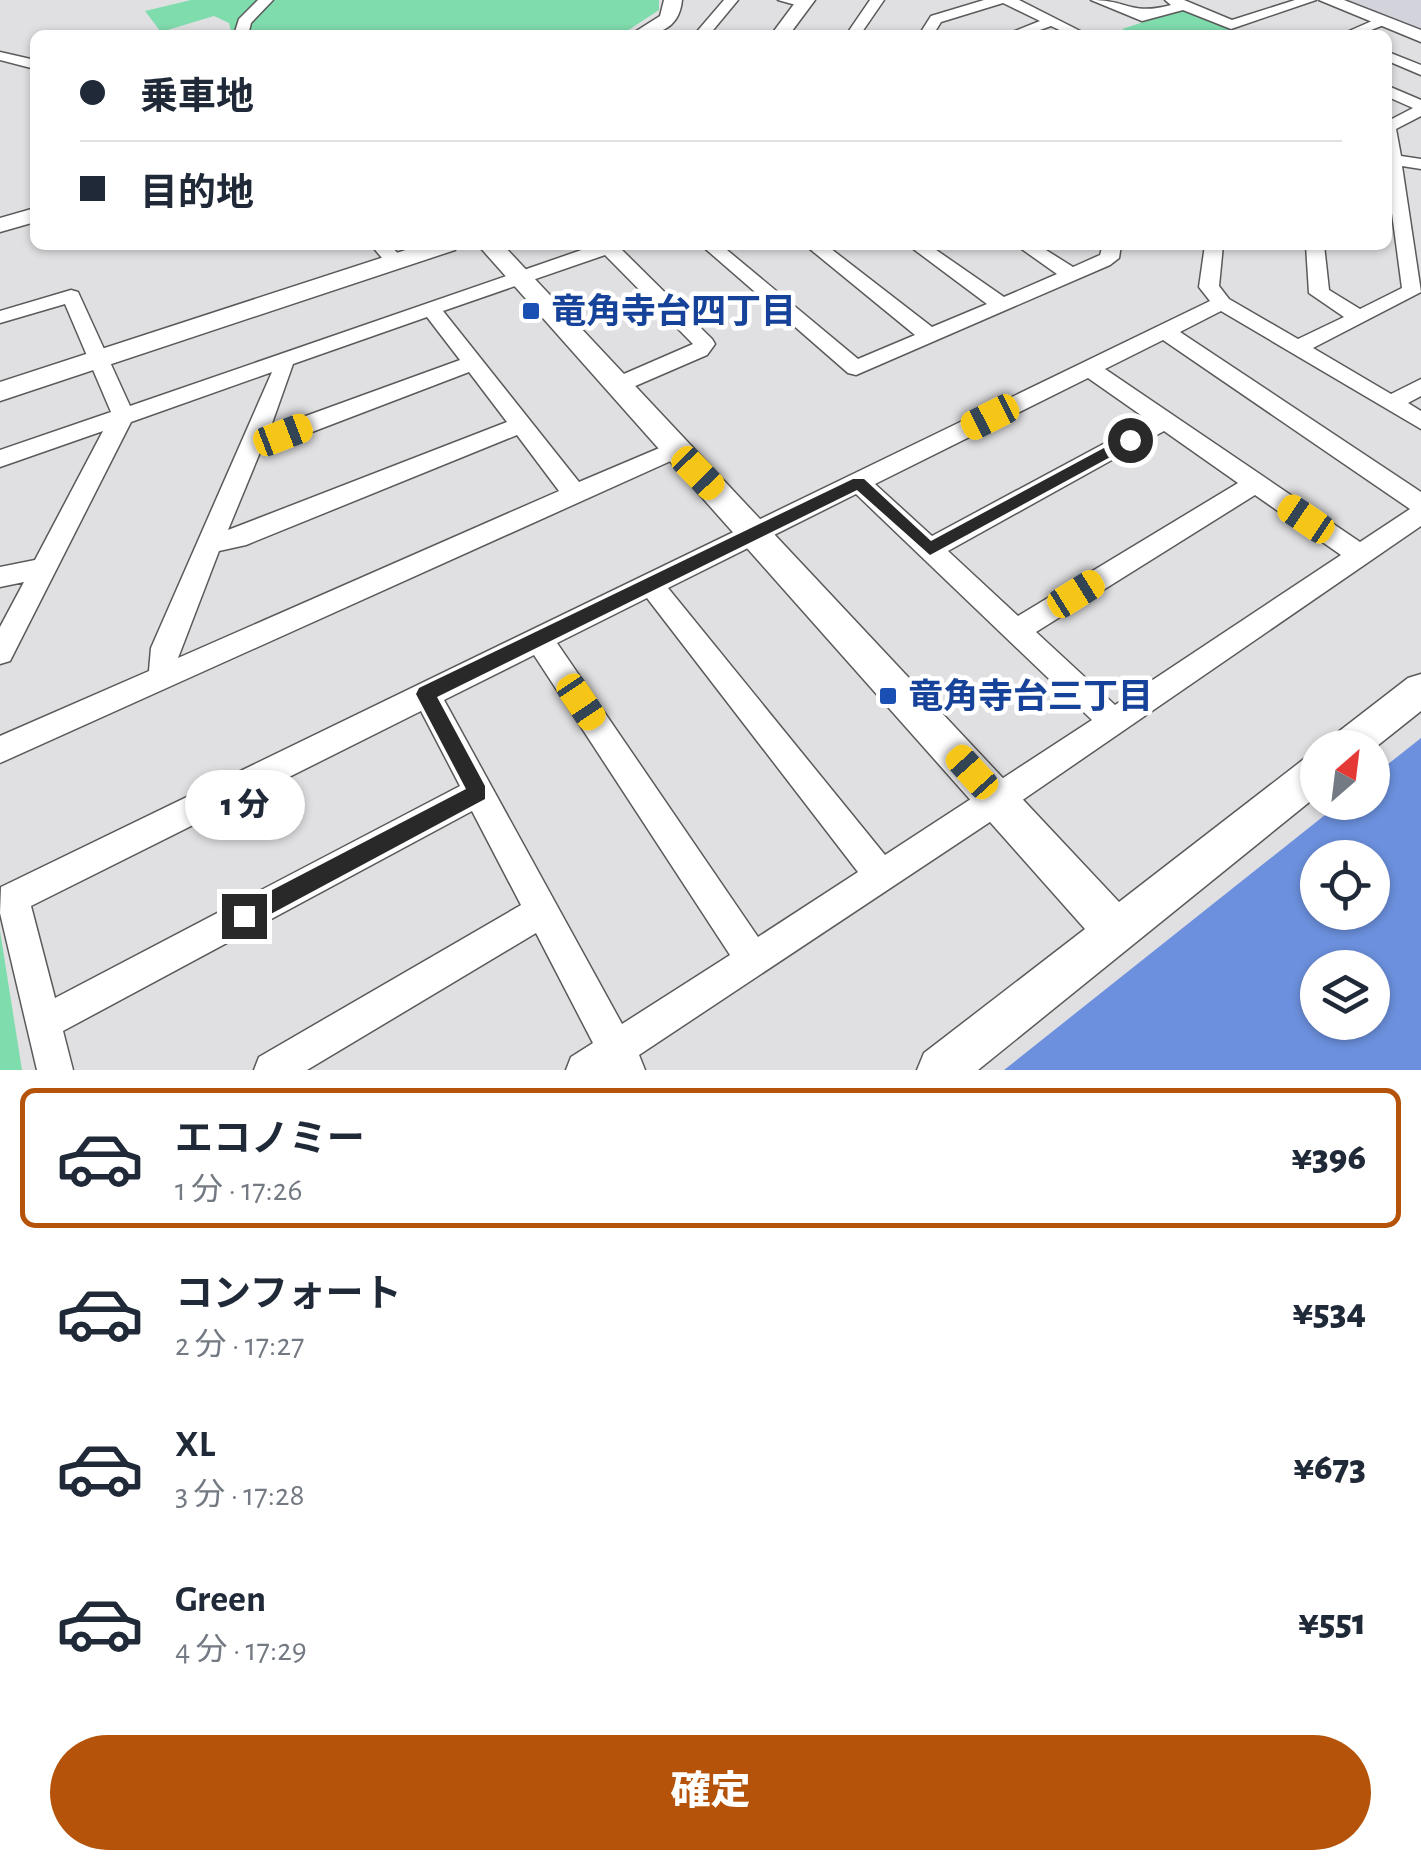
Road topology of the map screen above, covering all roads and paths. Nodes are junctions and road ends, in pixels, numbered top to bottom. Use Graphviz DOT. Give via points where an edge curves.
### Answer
graph roads {
  1 [pos="266,0"];
  2 [pos="674,0"];
  3 [pos="731,0"];
  4 [pos="876,0"];
  5 [pos="998,0"];
  6 [pos="1008,0"];
  7 [pos="1098,0"];
  8 [pos="1247,0"];
  9 [pos="1309,0"];
  10 [pos="1328,0"];
  11 [pos="798,1"];
  12 [pos="1178,3"];
  13 [pos="1274,11"];
  14 [pos="1381,21"];
  15 [pos="1053,22"];
  16 [pos="242,30"];
  17 [pos="650,30"];
  18 [pos="705,30"];
  19 [pos="783,30"];
  20 [pos="856,30"];
  21 [pos="929,30"];
  22 [pos="1028,30"];
  23 [pos="1070,30"];
  24 [pos="1359,30"];
  25 [pos="1421,36"];
  26 [pos="0,56"];
  27 [pos="1392,58"];
  28 [pos="30,65"];
  29 [pos="1421,70"];
  30 [pos="1392,93"];
  31 [pos="1421,108"];
  32 [pos="1392,125"];
  33 [pos="1392,159"];
  34 [pos="1421,164"];
  35 [pos="1394,205"];
  36 [pos="30,216"];
  37 [pos="0,225"];
  38 [pos="1413,236"];
  39 [pos="495,250"];
  40 [pos="600,250"];
  41 [pos="615,250"];
  42 [pos="716,250"];
  43 [pos="820,250"];
  44 [pos="924,250"];
  45 [pos="1033,250"];
  46 [pos="1111,250"];
  47 [pos="1213,250"];
  48 [pos="1316,250"];
  49 [pos="388,253"];
  50 [pos="1072,275"];
  51 [pos="520,278"];
  52 [pos="1222,303"];
  53 [pos="1004,306"];
  54 [pos="431,309"];
  55 [pos="0,317"];
  56 [pos="1359,317"];
  57 [pos="1164,331"];
  58 [pos="931,337"];
  59 [pos="1298,347"];
  60 [pos="99,358"];
  61 [pos="282,362"];
  62 [pos="472,363"];
  63 [pos="1088,368"];
  64 [pos="618,385"];
  65 [pos="1421,386"];
  66 [pos="0,392"];
  67 [pos="1392,403"];
  68 [pos="123,416"];
  69 [pos="1164,421"];
  70 [pos="1421,421"];
  71 [pos="520,424"];
  72 [pos="254,438"];
  73 [pos="676,449"];
  74 [pos="7,456"];
  75 [pos="0,478"];
  76 [pos="858,483"];
  77 [pos="1255,484"];
  78 [pos="575,494"];
  79 [pos="1421,504"];
  80 [pos="1421,514"];
  81 [pos="756,533"];
  82 [pos="210,544"];
  83 [pos="930,549"];
  84 [pos="1358,554"];
  85 [pos="44,568"];
  86 [pos="0,577"];
  87 [pos="649,582"];
  88 [pos="1016,631"];
  89 [pos="538,638"];
  90 [pos="0,653"];
  91 [pos="162,678"];
  92 [pos="1421,690"];
  93 [pos="426,694"];
  94 [pos="1111,720"];
  95 [pos="1370,730"];
  96 [pos="0,750"];
  97 [pos="1300,785"];
  98 [pos="478,792"];
  99 [pos="997,800"];
  100 [pos="881,876"];
  101 [pos="542,912"];
  102 [pos="1115,930"];
  103 [pos="753,959"];
  104 [pos="43,1022"];
  105 [pos="621,1060"];
  106 [pos="55,1070"];
  107 [pos="272,1070"];
  108 [pos="584,1070"];
  109 [pos="940,1070"];
  1 -- 16 [label="street"];
  2 -- 17 [label="street" via="665,22"];
  3 -- 18 [label="street"];
  4 -- 20 [label="street"];
  5 -- 21 [label="street" via="936,19"];
  6 -- 15 [label="street"];
  7 -- 12 [label="street" via="1142,17"];
  8 -- 13 [label="street"];
  9 -- 13 [label="street"];
  10 -- 14 [label="street"];
  11 -- 19 [label="street"];
  12 -- 13 [label="street" via="1231,25"];
  14 -- 24 [label="street"];
  14 -- 25 [label="street"];
  15 -- 22 [label="street"];
  15 -- 23 [label="street"];
  26 -- 28 [label="street"];
  27 -- 29 [label="street"];
  30 -- 31 [label="street"];
  31 -- 32 [label="street"];
  33 -- 34 [label="street"];
  35 -- 38 [label="street"];
  36 -- 37 [label="street"];
  38 -- 56 [label="street" via="1412,291"];
  39 -- 51 [label="street"];
  40 -- 51 [label="street"];
  41 -- 64 [label="street" via="705,344"];
  42 -- 58 [label="street" via="850,367"];
  43 -- 58 [label="street"];
  44 -- 53 [label="street"];
  45 -- 50 [label="street"];
  46 -- 50 [label="street" via="1109,258"];
  47 -- 52 [label="street" via="1209,286"];
  48 -- 56 [label="street" via="1320,293"];
  49 -- 60 [label="street"];
  50 -- 53 [label="street"];
  51 -- 54 [label="street"];
  51 -- 64 [label="street"];
  52 -- 57 [label="street"];
  52 -- 59 [label="street"];
  53 -- 58 [label="street"];
  54 -- 61 [label="street"];
  54 -- 62 [label="street"];
  55 -- 60 [label="street" via="71,296"];
  56 -- 59 [label="street"];
  57 -- 63 [label="street"];
  57 -- 79 [label="street"];
  59 -- 67 [label="street"];
  60 -- 66 [label="street"];
  60 -- 68 [label="street"];
  61 -- 68 [label="street"];
  61 -- 72 [label="street"];
  62 -- 71 [label="street"];
  62 -- 72 [label="street" via="283,435"];
  63 -- 69 [label="street"];
  63 -- 76 [label="street"];
  64 -- 73 [label="street"];
  65 -- 67 [label="street"];
  67 -- 70 [label="street"];
  68 -- 74 [label="street"];
  68 -- 85 [label="street"];
  69 -- 77 [label="street"];
  69 -- 83 [label="street"];
  71 -- 78 [label="street"];
  71 -- 82 [label="street"];
  72 -- 82 [label="street"];
  73 -- 78 [label="street"];
  73 -- 81 [label="street"];
  74 -- 75 [label="street"];
  76 -- 81 [label="street"];
  76 -- 83 [label="street"];
  77 -- 84 [label="street"];
  77 -- 88 [label="street"];
  78 -- 91 [label="street"];
  80 -- 84 [label="street"];
  81 -- 87 [label="street"];
  81 -- 99 [label="street"];
  82 -- 91 [label="street" via="165,648"];
  83 -- 88 [label="street"];
  84 -- 94 [label="street"];
  85 -- 86 [label="street"];
  85 -- 90 [label="street"];
  87 -- 89 [label="street"];
  87 -- 100 [label="street"];
  88 -- 94 [label="street"];
  89 -- 93 [label="street"];
  89 -- 103 [label="street"];
  91 -- 96 [label="street"];
  92 -- 95 [label="street"];
  93 -- 98 [label="street"];
  93 -- 104 [label="street" via="12,898"];
  94 -- 99 [label="street"];
  97 -- 102 [label="street"];
  98 -- 101 [label="street"];
  98 -- 104 [label="street"];
  99 -- 100 [label="street"];
  99 -- 102 [label="street"];
  100 -- 103 [label="street"];
  101 -- 105 [label="street"];
  101 -- 107 [label="street"];
  102 -- 109 [label="street"];
  103 -- 105 [label="street"];
  104 -- 106 [label="street"];
  105 -- 108 [label="street"];
}
